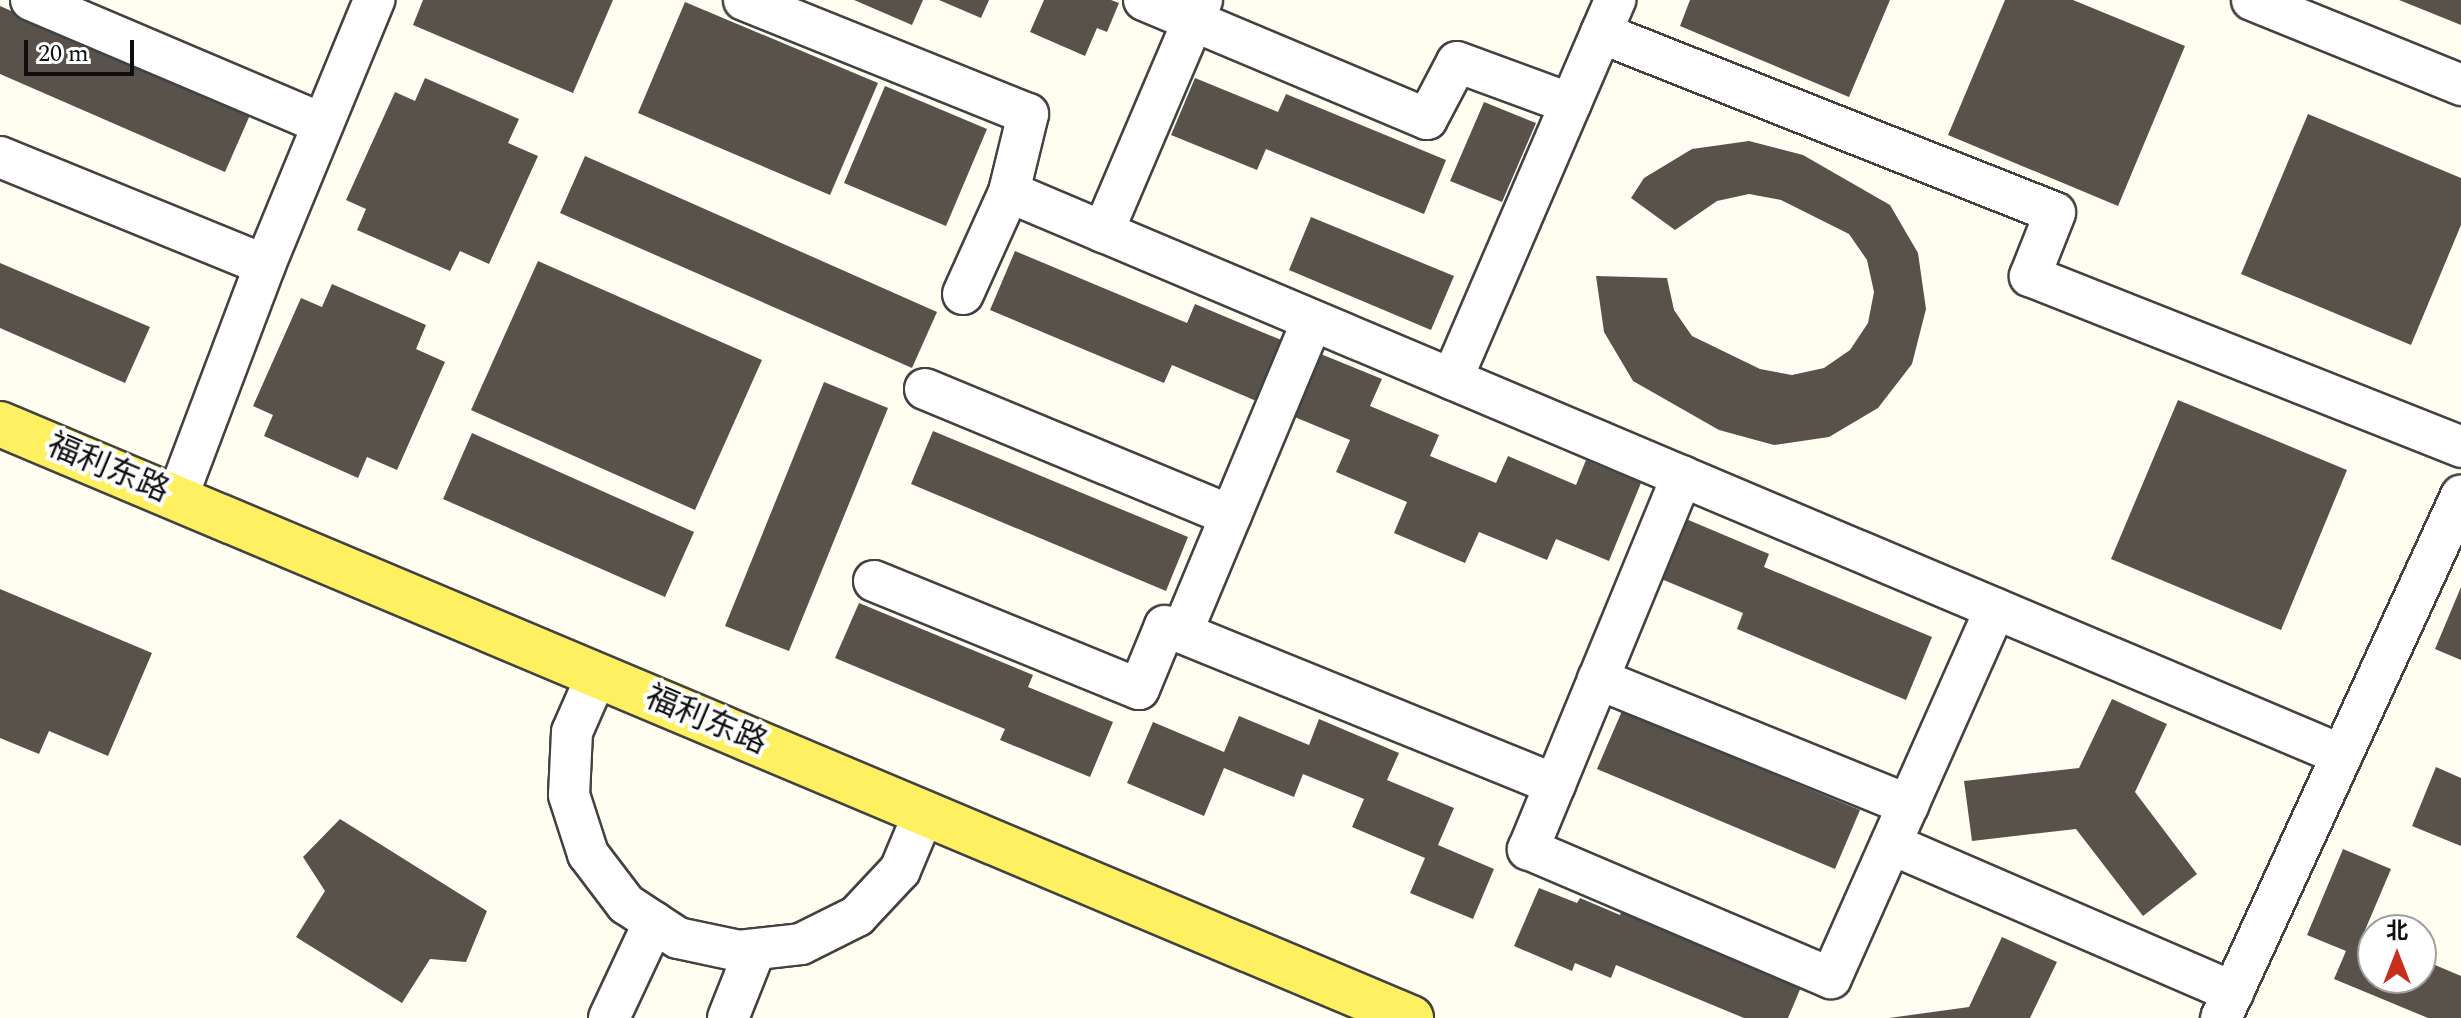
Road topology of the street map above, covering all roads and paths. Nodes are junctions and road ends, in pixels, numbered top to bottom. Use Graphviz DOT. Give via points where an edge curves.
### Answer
graph roads {
  1 [pos="31,0"];
  2 [pos="374,0"];
  3 [pos="744,0"];
  4 [pos="1144,0"];
  5 [pos="2252,0"];
  6 [pos="1198,11"];
  7 [pos="1608,17"];
  8 [pos="2461,85"];
  9 [pos="1571,104"];
  10 [pos="323,124"];
  11 [pos="0,157"];
  12 [pos="1009,192"];
  13 [pos="1103,232"];
  14 [pos="265,265"];
  15 [pos="963,294"];
  16 [pos="1312,321"];
  17 [pos="1452,379"];
  18 [pos="925,389"];
  19 [pos="0,424"];
  20 [pos="2461,447"];
  21 [pos="1682,476"];
  22 [pos="2461,496"];
  23 [pos="177,498"];
  24 [pos="1231,516"];
  25 [pos="874,581"];
  26 [pos="1995,609"];
  27 [pos="1182,632"];
  28 [pos="597,675"];
  29 [pos="1598,679"];
  30 [pos="2342,755"];
  31 [pos="1555,784"];
  32 [pos="1908,805"];
  33 [pos="924,813"];
  34 [pos="1891,844"];
  35 [pos="654,922"];
  36 [pos="755,950"];
  37 [pos="2227,1005"];
  38 [pos="609,1018"];
  39 [pos="728,1018"];
  40 [pos="1411,1018"];
  1 -- 10 [label="street"];
  2 -- 10 [label="street"];
  3 -- 12 [label="street" via="1028,114"];
  4 -- 6 [label="street"];
  5 -- 8 [label="street"];
  6 -- 9 [label="street" via="1427,119 1457,62"];
  6 -- 13 [label="street"];
  7 -- 9 [label="street"];
  7 -- 20 [label="street" via="2055,213 2030,276"];
  9 -- 17 [label="street"];
  10 -- 14 [label="street"];
  11 -- 14 [label="street"];
  12 -- 13 [label="street"];
  12 -- 15 [label="street"];
  13 -- 16 [label="street"];
  14 -- 23 [label="street"];
  16 -- 17 [label="street"];
  16 -- 24 [label="street"];
  17 -- 21 [label="street"];
  18 -- 24 [label="street"];
  19 -- 23 [label="main road, 福利东路"];
  21 -- 26 [label="street"];
  21 -- 29 [label="street"];
  22 -- 30 [label="street"];
  23 -- 28 [label="main road, 福利东路"];
  24 -- 27 [label="street"];
  25 -- 27 [label="street" via="1139,689 1165,626"];
  26 -- 30 [label="street"];
  26 -- 32 [label="street"];
  27 -- 31 [label="street"];
  28 -- 33 [label="main road, 福利东路"];
  28 -- 35 [label="street" via="572,732 569,795 588,854 626,904"];
  29 -- 31 [label="street"];
  29 -- 32 [label="street"];
  30 -- 37 [label="street"];
  31 -- 34 [label="street" via="1528,849 1831,978"];
  32 -- 34 [label="street"];
  33 -- 36 [label="street" via="900,870 857,916 801,944"];
  33 -- 40 [label="main road, 福利东路"];
  34 -- 37 [label="street"];
  35 -- 36 [label="street" via="678,938"];
  35 -- 38 [label="street"];
  36 -- 39 [label="street"];
}
